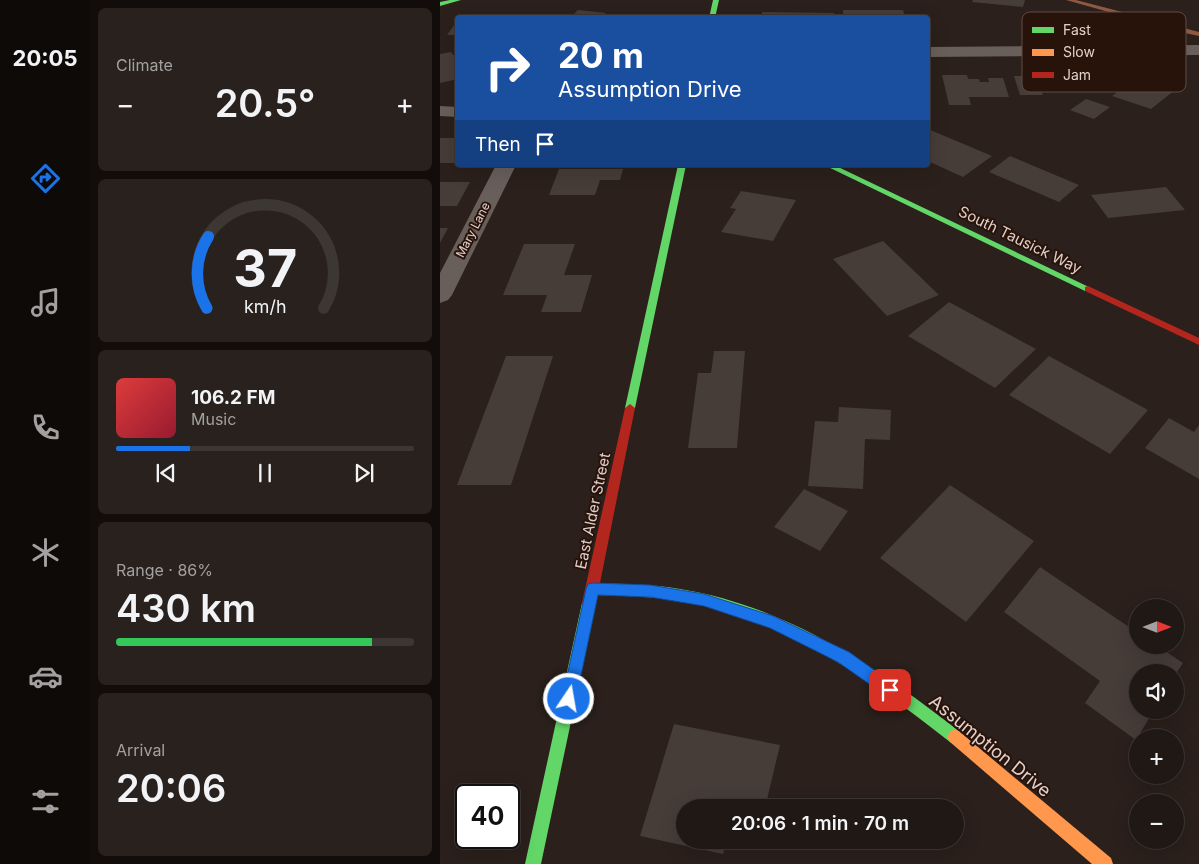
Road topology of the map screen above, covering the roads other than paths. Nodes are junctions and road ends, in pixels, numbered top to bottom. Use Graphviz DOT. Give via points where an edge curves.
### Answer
graph roads {
  1 [pos="458,0"];
  2 [pos="716,0"];
  3 [pos="440,4"];
  4 [pos="713,15"];
  5 [pos="1186,50"];
  6 [pos="1199,50"];
  7 [pos="1022,51"];
  8 [pos="930,52"];
  9 [pos="440,111"];
  10 [pos="455,112"];
  11 [pos="505,167"];
  12 [pos="682,167"];
  13 [pos="832,167"];
  14 [pos="440,295"];
  15 [pos="1199,342"];
  16 [pos="593,589"];
  17 [pos="533,864"];
  18 [pos="1105,864"];
  1 -- 3 [label="street"];
  2 -- 4 [label="street"];
  5 -- 6 [label="street"];
  7 -- 8 [label="street"];
  9 -- 10 [label="street"];
  11 -- 14 [label="street, Mary Lane"];
  12 -- 16 [label="street, East Alder Street"];
  13 -- 15 [label="street, South Tausick Way"];
  16 -- 17 [label="street, East Alder Street"];
  16 -- 18 [label="street, Assumption Drive" via="650,591 704,600 773,622 844,657 922,712"];
}
